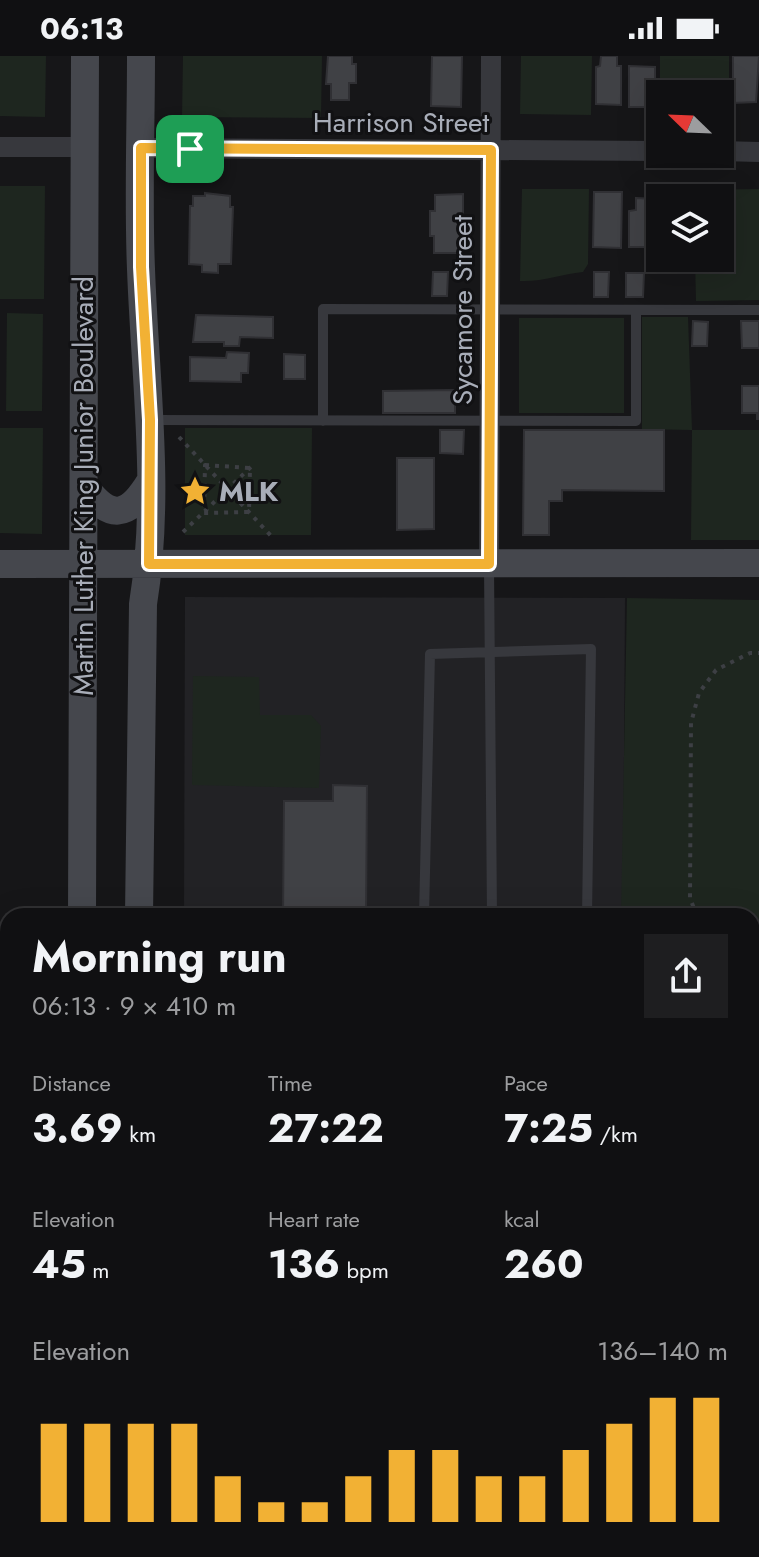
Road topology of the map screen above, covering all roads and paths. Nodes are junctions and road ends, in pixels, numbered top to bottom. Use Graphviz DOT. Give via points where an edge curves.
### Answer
graph roads {
  1 [pos="85,56"];
  2 [pos="141,56"];
  3 [pos="491,56"];
  4 [pos="0,147"];
  5 [pos="84,147"];
  6 [pos="141,148"];
  7 [pos="491,150"];
  8 [pos="646,151"];
  9 [pos="734,151"];
  10 [pos="759,152"];
  11 [pos="490,309"];
  12 [pos="636,310"];
  13 [pos="759,310"];
  14 [pos="150,420"];
  15 [pos="323,421"];
  16 [pos="490,422"];
  17 [pos="179,437"];
  18 [pos="255,463"];
  19 [pos="205,465"];
  20 [pos="250,468"];
  21 [pos="150,482"];
  22 [pos="84,486"];
  23 [pos="228,490"];
  24 [pos="249,512"];
  25 [pos="204,513"];
  26 [pos="183,532"];
  27 [pos="275,540"];
  28 [pos="759,563"];
  29 [pos="0,564"];
  30 [pos="83,564"];
  31 [pos="149,564"];
  32 [pos="489,564"];
  33 [pos="490,651"];
  34 [pos="759,653"];
  35 [pos="82,908"];
  36 [pos="139,908"];
  37 [pos="424,908"];
  38 [pos="492,908"];
  39 [pos="587,908"];
  40 [pos="694,908"];
  1 -- 5 [label="main road, Martin Luther King Junior Boulevard"];
  2 -- 6 [label="main road, Martin Luther King Junior Boulevard"];
  3 -- 7 [label="street, Sycamore Street"];
  4 -- 5 [label="street"];
  5 -- 22 [label="main road, Martin Luther King Junior Boulevard"];
  6 -- 7 [label="street, Harrison Street"];
  6 -- 14 [label="main road, Martin Luther King Junior Boulevard"];
  7 -- 8 [label="street, Harrison Street"];
  7 -- 11 [label="street, Sycamore Street"];
  9 -- 10 [label="street"];
  11 -- 12 [label="lane"];
  11 -- 15 [label="lane" via="323,309"];
  11 -- 16 [label="street, Sycamore Street"];
  12 -- 13 [label="lane"];
  12 -- 16 [label="lane" via="636,421"];
  14 -- 15 [label="lane"];
  14 -- 21 [label="main road, Martin Luther King Junior Boulevard"];
  15 -- 16 [label="lane"];
  16 -- 32 [label="street, Sycamore Street"];
  17 -- 19 [label="path"];
  18 -- 20 [label="path"];
  19 -- 20 [label="path"];
  19 -- 23 [label="path"];
  19 -- 25 [label="path"];
  20 -- 23 [label="path"];
  20 -- 24 [label="path"];
  21 -- 22 [label="main road" via="134,505 117,510 101,507"];
  21 -- 31 [label="main road, Martin Luther King Junior Boulevard"];
  22 -- 30 [label="main road, Martin Luther King Junior Boulevard"];
  23 -- 24 [label="path"];
  23 -- 25 [label="path"];
  24 -- 25 [label="path"];
  24 -- 27 [label="path"];
  25 -- 26 [label="path"];
  28 -- 32 [label="main road"];
  29 -- 30 [label="main road"];
  30 -- 31 [label="main road"];
  30 -- 35 [label="main road, Martin Luther King Junior Boulevard"];
  31 -- 32 [label="main road"];
  31 -- 36 [label="main road, Martin Luther King Junior Boulevard" via="143,604"];
  32 -- 33 [label="lane"];
  33 -- 37 [label="lane" via="430,654"];
  33 -- 38 [label="lane"];
  33 -- 39 [label="lane" via="591,649"];
  34 -- 40 [label="path" via="716,670 699,693 691,723"];
}
